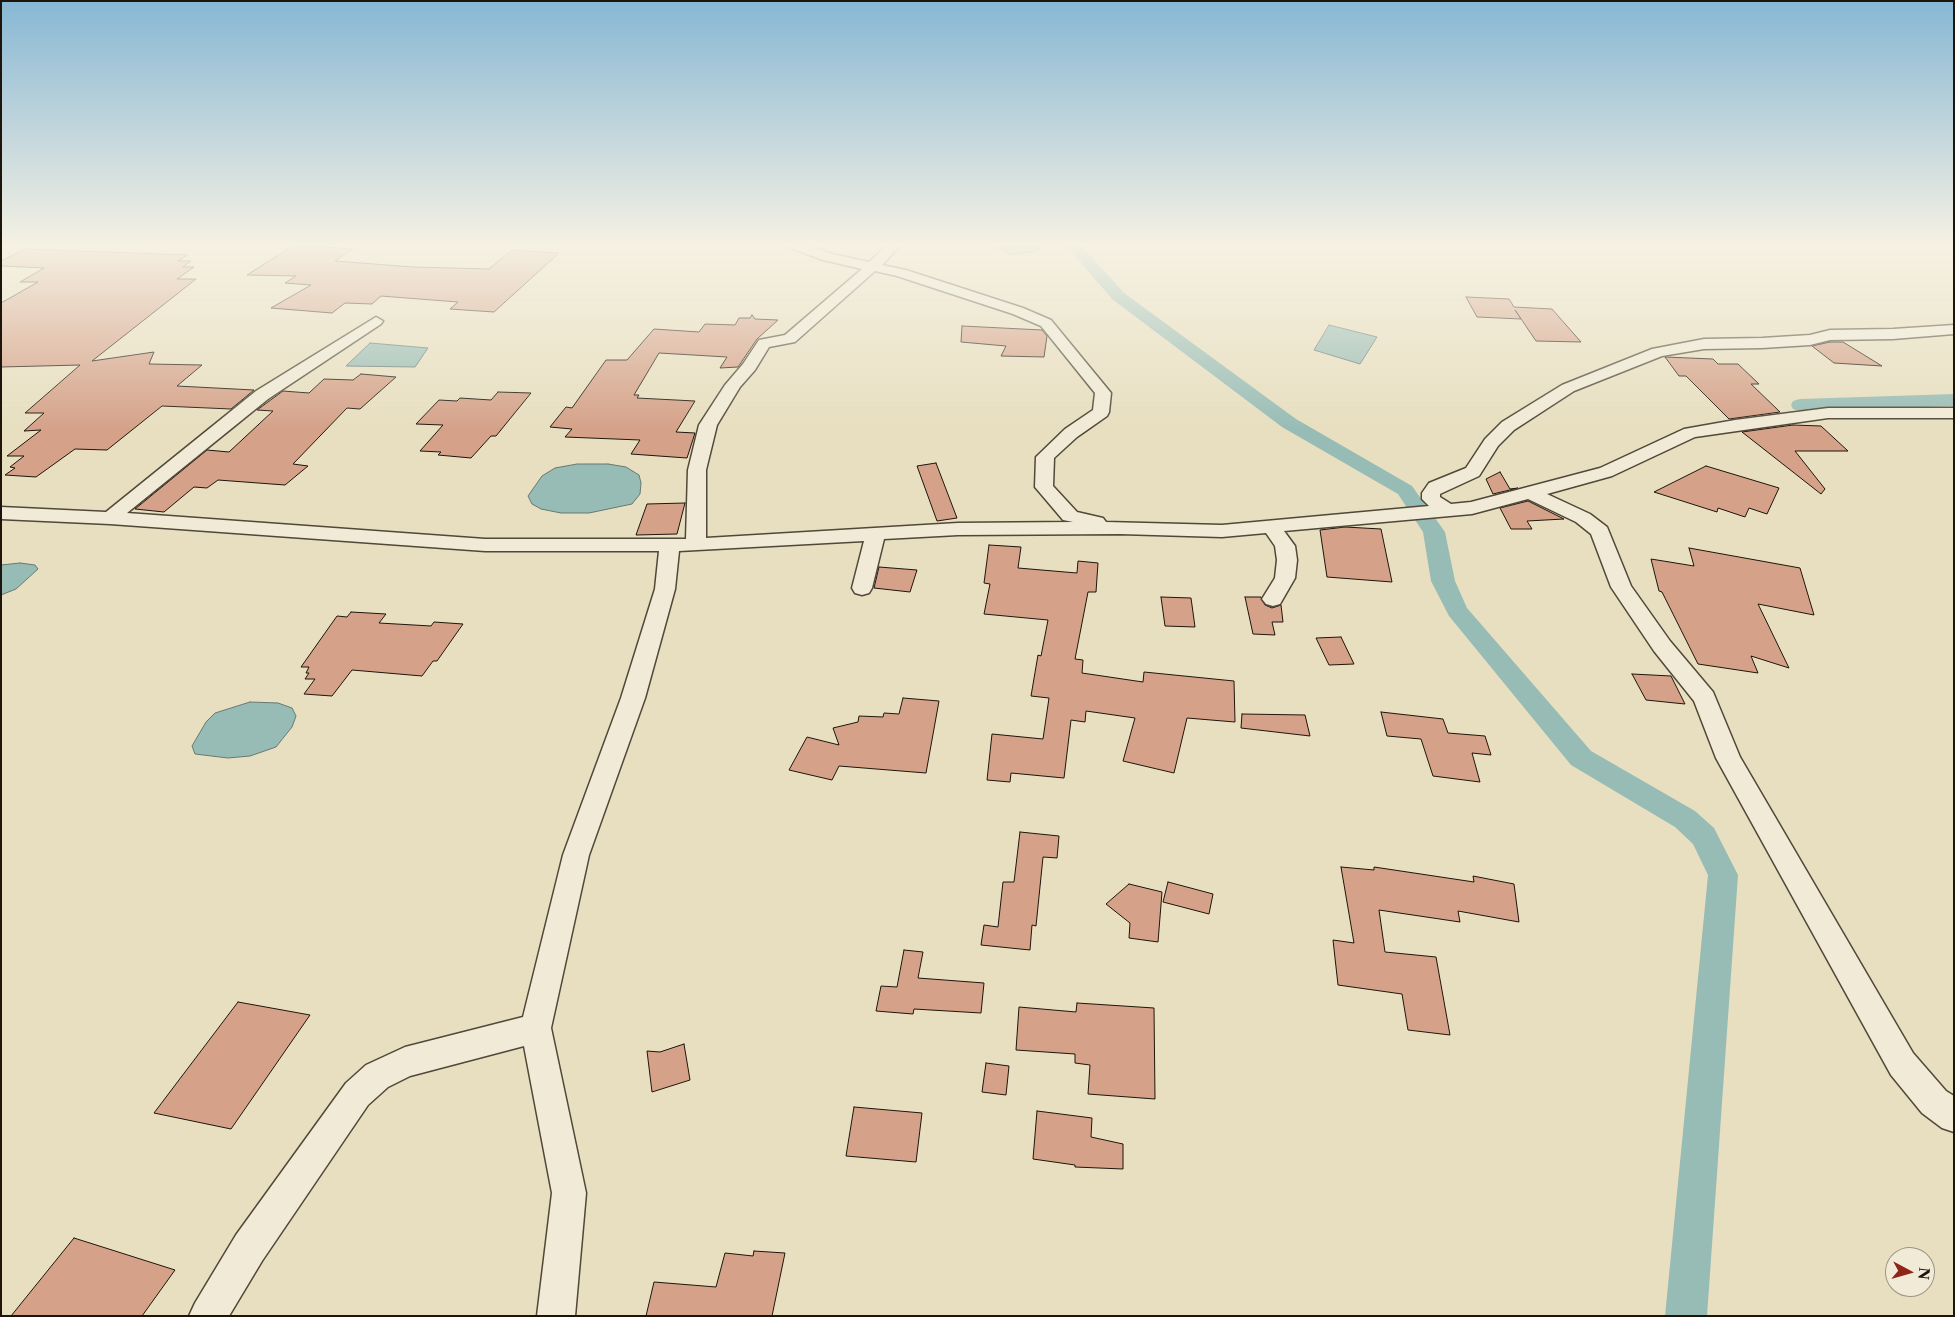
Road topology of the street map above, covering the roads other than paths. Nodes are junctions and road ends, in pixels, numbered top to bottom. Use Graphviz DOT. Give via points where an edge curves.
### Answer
graph roads {
  1 [pos="827,306"];
  2 [pos="1004,306"];
  3 [pos="376,321"];
  4 [pos="1954,329"];
  5 [pos="1954,413"];
  6 [pos="1529,492"];
  7 [pos="1445,509"];
  8 [pos="1,513"];
  9 [pos="110,518"];
  10 [pos="1271,526"];
  11 [pos="1120,528"];
  12 [pos="876,533"];
  13 [pos="683,545"];
  14 [pos="862,588"];
  15 [pos="1273,599"];
  16 [pos="536,1028"];
  17 [pos="1954,1116"];
  18 [pos="208,1316"];
  19 [pos="556,1316"];
  1 -- 13 [label="street" via="790,339 764,343 708,426"];
  2 -- 11 [label="street" via="1046,323 1102,393 1101,412 1045,457 1044,487 1070,516"];
  3 -- 9 [label="street" via="262,395"];
  4 -- 7 [label="street" via="1704,344 1658,352 1568,388 1514,421 1491,443 1473,472 1436,487 1431,493 1431,498"];
  5 -- 6 [label="street" via="1828,413 1690,433 1606,472"];
  6 -- 7 [label="street" via="1472,508"];
  6 -- 17 [label="street" via="1583,518 1600,531 1621,587 1662,646 1705,698 1728,758 1902,1064 1934,1102"];
  7 -- 10 [label="street" via="1394,517"];
  8 -- 9 [label="street"];
  9 -- 13 [label="street" via="485,545"];
  10 -- 11 [label="street" via="1222,531"];
  10 -- 15 [label="street" via="1285,546 1287,560 1285,578"];
  11 -- 12 [label="street"];
  12 -- 13 [label="street"];
  12 -- 14 [label="street"];
  13 -- 16 [label="street" via="665,589 633,698 576,855"];
  16 -- 18 [label="street" via="405,1062 377,1076 357,1094 249,1248"];
  16 -- 19 [label="street" via="570,1193"];
}
